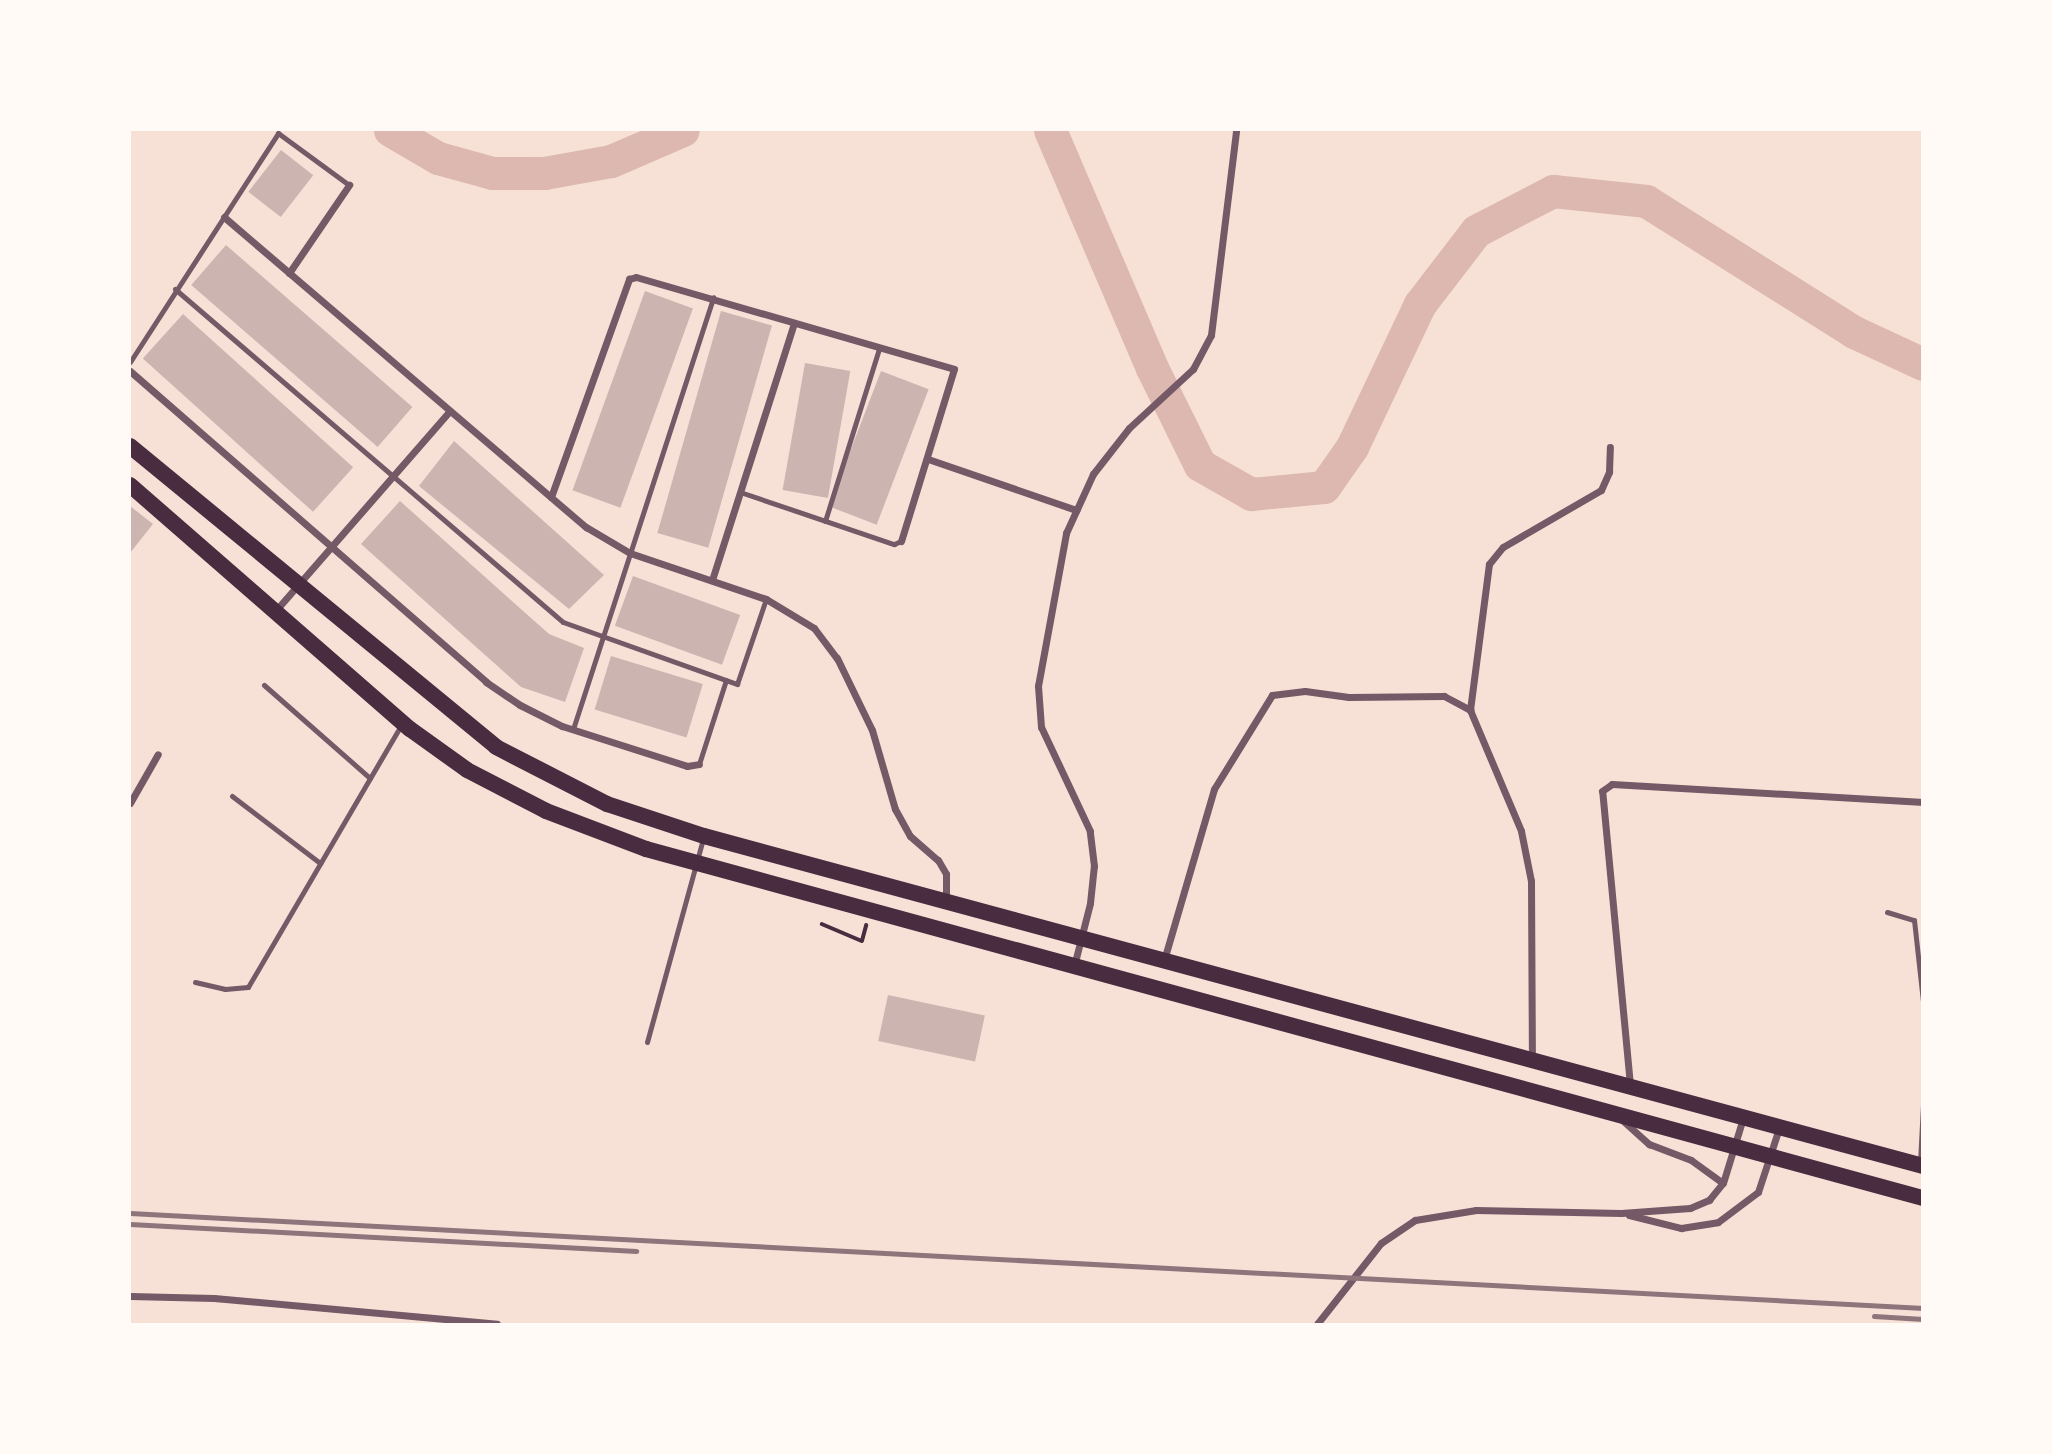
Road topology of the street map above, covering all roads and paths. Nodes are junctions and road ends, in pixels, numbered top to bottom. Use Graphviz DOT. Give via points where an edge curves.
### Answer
graph roads {
  1 [pos="1236,130"];
  2 [pos="349,185"];
  3 [pos="224,217"];
  4 [pos="289,273"];
  5 [pos="175,289"];
  6 [pos="713,297"];
  7 [pos="794,323"];
  8 [pos="879,349"];
  9 [pos="130,362"];
  10 [pos="130,371"];
  11 [pos="450,411"];
  12 [pos="130,446"];
  13 [pos="1610,447"];
  14 [pos="928,458"];
  15 [pos="392,476"];
  16 [pos="130,485"];
  17 [pos="740,492"];
  18 [pos="551,496"];
  19 [pos="1076,510"];
  20 [pos="825,521"];
  21 [pos="901,541"];
  22 [pos="331,545"];
  23 [pos="630,553"];
  24 [pos="712,580"];
  25 [pos="298,585"];
  26 [pos="766,599"];
  27 [pos="277,609"];
  28 [pos="602,636"];
  29 [pos="726,680"];
  30 [pos="264,685"];
  31 [pos="1470,710"];
  32 [pos="403,722"];
  33 [pos="573,729"];
  34 [pos="158,754"];
  35 [pos="699,764"];
  36 [pos="370,778"];
  37 [pos="232,796"];
  38 [pos="1923,802"];
  39 [pos="130,803"];
  40 [pos="704,836"];
  41 [pos="320,863"];
  42 [pos="696,863"];
  43 [pos="946,902"];
  44 [pos="1887,912"];
  45 [pos="821,924"];
  46 [pos="1081,939"];
  47 [pos="862,941"];
  48 [pos="1164,962"];
  49 [pos="1073,968"];
  50 [pos="195,982"];
  51 [pos="1923,1001"];
  52 [pos="647,1042"];
  53 [pos="1532,1061"];
  54 [pos="1630,1088"];
  55 [pos="1923,1105"];
  56 [pos="1615,1115"];
  57 [pos="1743,1118"];
  58 [pos="1779,1128"];
  59 [pos="1733,1146"];
  60 [pos="1770,1156"];
  61 [pos="1921,1165"];
  62 [pos="1723,1183"];
  63 [pos="1923,1198"];
  64 [pos="1621,1213"];
  65 [pos="130,1296"];
  66 [pos="497,1325"];
  67 [pos="1317,1325"];
  1 -- 19 [label="street" via="1212,335 1193,369 1129,428 1093,474"];
  2 -- 3 [label="lane" via="278,133"];
  2 -- 4 [label="street"];
  3 -- 4 [label="street"];
  3 -- 5 [label="lane"];
  4 -- 11 [label="street"];
  5 -- 9 [label="lane"];
  5 -- 15 [label="lane"];
  6 -- 7 [label="street"];
  6 -- 18 [label="street" via="643,278 629,279"];
  6 -- 23 [label="lane"];
  7 -- 8 [label="street"];
  7 -- 17 [label="street"];
  8 -- 14 [label="street" via="954,369"];
  8 -- 20 [label="lane"];
  10 -- 22 [label="street"];
  11 -- 15 [label="street"];
  11 -- 18 [label="street"];
  12 -- 25 [label="highway"];
  13 -- 31 [label="street" via="1609,472 1601,490 1503,547 1489,564"];
  14 -- 19 [label="street"];
  14 -- 21 [label="street"];
  15 -- 22 [label="street"];
  15 -- 28 [label="lane" via="563,622"];
  16 -- 27 [label="highway"];
  17 -- 20 [label="lane"];
  17 -- 24 [label="street"];
  18 -- 23 [label="street" via="586,527"];
  19 -- 46 [label="street" via="1066,533 1038,686 1041,727 1090,831 1094,866"];
  20 -- 21 [label="lane" via="894,544"];
  22 -- 25 [label="street"];
  22 -- 33 [label="street" via="486,682 520,705"];
  23 -- 24 [label="street"];
  23 -- 28 [label="lane"];
  24 -- 26 [label="street"];
  25 -- 27 [label="street"];
  25 -- 40 [label="highway" via="496,747 607,804"];
  26 -- 29 [label="lane" via="737,684"];
  26 -- 43 [label="street" via="814,628 837,658 872,730 895,808 910,836 938,860 946,874"];
  27 -- 32 [label="highway"];
  28 -- 29 [label="lane"];
  28 -- 33 [label="lane"];
  29 -- 35 [label="lane"];
  30 -- 36 [label="lane"];
  31 -- 48 [label="street" via="1444,696 1349,697 1305,691 1272,695 1214,789"];
  31 -- 53 [label="street" via="1521,831 1531,881"];
  32 -- 36 [label="lane"];
  32 -- 42 [label="highway" via="467,770 546,811"];
  33 -- 35 [label="street" via="687,765"];
  34 -- 39 [label="street"];
  36 -- 41 [label="lane"];
  37 -- 41 [label="lane"];
  38 -- 54 [label="street" via="1612,785 1602,791"];
  40 -- 42 [label="lane"];
  40 -- 43 [label="highway"];
  41 -- 50 [label="lane" via="248,987 225,989"];
  42 -- 49 [label="highway"];
  42 -- 52 [label="lane"];
  43 -- 46 [label="highway"];
  44 -- 51 [label="lane" via="1913,920"];
  45 -- 47 [label="path"];
  46 -- 48 [label="highway"];
  46 -- 49 [label="street"];
  48 -- 53 [label="highway"];
  49 -- 56 [label="highway"];
  53 -- 54 [label="highway"];
  54 -- 57 [label="highway"];
  55 -- 61 [label="lane"];
  56 -- 59 [label="highway"];
  56 -- 62 [label="street" via="1649,1144 1691,1160"];
  57 -- 58 [label="highway"];
  57 -- 59 [label="street"];
  58 -- 60 [label="street"];
  58 -- 61 [label="highway"];
  59 -- 60 [label="highway"];
  59 -- 62 [label="street"];
  60 -- 63 [label="highway"];
  60 -- 64 [label="street" via="1758,1192 1718,1222 1681,1228"];
  62 -- 64 [label="street" via="1709,1200 1690,1208"];
  64 -- 67 [label="street" via="1444,1213 1415,1220 1381,1243"];
  65 -- 66 [label="street" via="214,1298"];
}
